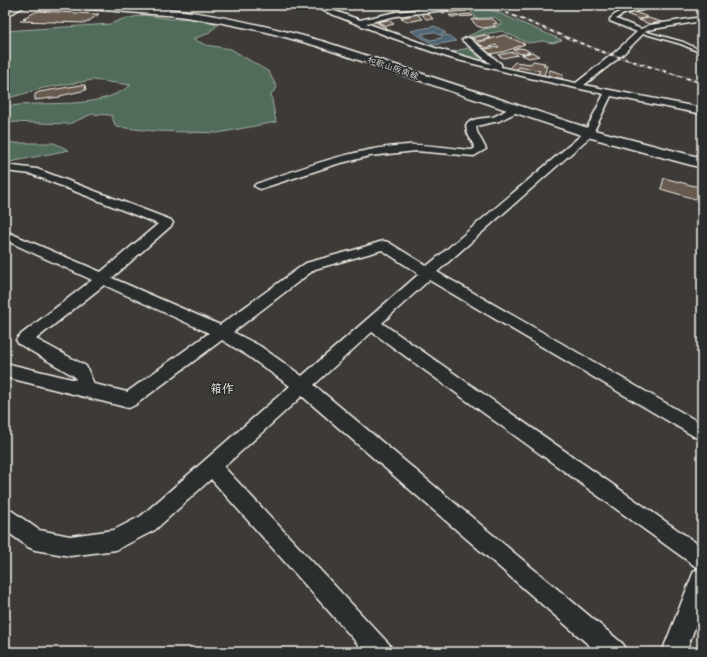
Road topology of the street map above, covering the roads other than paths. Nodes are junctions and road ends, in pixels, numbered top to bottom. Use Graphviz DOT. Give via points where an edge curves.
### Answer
graph roads {
  1 [pos="24,5"];
  2 [pos="78,5"];
  3 [pos="312,5"];
  4 [pos="470,5"];
  5 [pos="650,5"];
  6 [pos="614,7"];
  7 [pos="429,8"];
  8 [pos="390,10"];
  9 [pos="624,11"];
  10 [pos="396,14"];
  11 [pos="5,15"];
  12 [pos="702,19"];
  13 [pos="361,22"];
  14 [pos="643,32"];
  15 [pos="466,40"];
  16 [pos="702,52"];
  17 [pos="500,68"];
  18 [pos="578,86"];
  19 [pos="609,92"];
  20 [pos="516,109"];
  21 [pos="702,111"];
  22 [pos="589,132"];
  23 [pos="702,163"];
  24 [pos="5,168"];
  25 [pos="260,186"];
  26 [pos="5,235"];
  27 [pos="428,273"];
  28 [pos="102,278"];
  29 [pos="371,324"];
  30 [pos="221,332"];
  31 [pos="5,370"];
  32 [pos="302,385"];
  33 [pos="89,391"];
  34 [pos="702,433"];
  35 [pos="211,466"];
  36 [pos="5,518"];
  37 [pos="702,560"];
  38 [pos="702,579"];
  39 [pos="381,652"];
  40 [pos="615,652"];
  41 [pos="674,652"];
  1 -- 11 [label="street"];
  2 -- 20 [label="main road, 和歌山阪南線" via="189,15 280,32"];
  3 -- 13 [label="street"];
  4 -- 7 [label="street"];
  5 -- 9 [label="street"];
  6 -- 9 [label="street"];
  7 -- 10 [label="street"];
  8 -- 10 [label="street"];
  9 -- 14 [label="street" via="612,20"];
  10 -- 13 [label="street"];
  12 -- 14 [label="street" via="650,27"];
  13 -- 17 [label="street" via="440,52"];
  14 -- 16 [label="lane" via="682,43"];
  14 -- 18 [label="street"];
  15 -- 17 [label="street"];
  17 -- 18 [label="street"];
  18 -- 19 [label="street"];
  19 -- 21 [label="street"];
  19 -- 22 [label="street"];
  20 -- 22 [label="main road, 和歌山阪南線"];
  20 -- 25 [label="street" via="496,119 477,122 471,126 481,150 474,153 427,148 386,150 334,162"];
  22 -- 23 [label="main road, 和歌山阪南線"];
  22 -- 27 [label="street"];
  24 -- 28 [label="street" via="33,171 167,223"];
  26 -- 28 [label="street"];
  27 -- 29 [label="street"];
  27 -- 30 [label="street" via="383,245 311,266"];
  27 -- 34 [label="street"];
  28 -- 30 [label="street"];
  28 -- 33 [label="street" via="24,340 80,371"];
  29 -- 32 [label="street"];
  29 -- 37 [label="street"];
  30 -- 32 [label="street" via="254,351"];
  30 -- 33 [label="street" via="129,400"];
  31 -- 33 [label="street"];
  32 -- 35 [label="street"];
  32 -- 40 [label="street"];
  35 -- 36 [label="street" via="148,523 116,540 70,546 35,540"];
  35 -- 39 [label="street"];
  38 -- 41 [label="street"];
}
